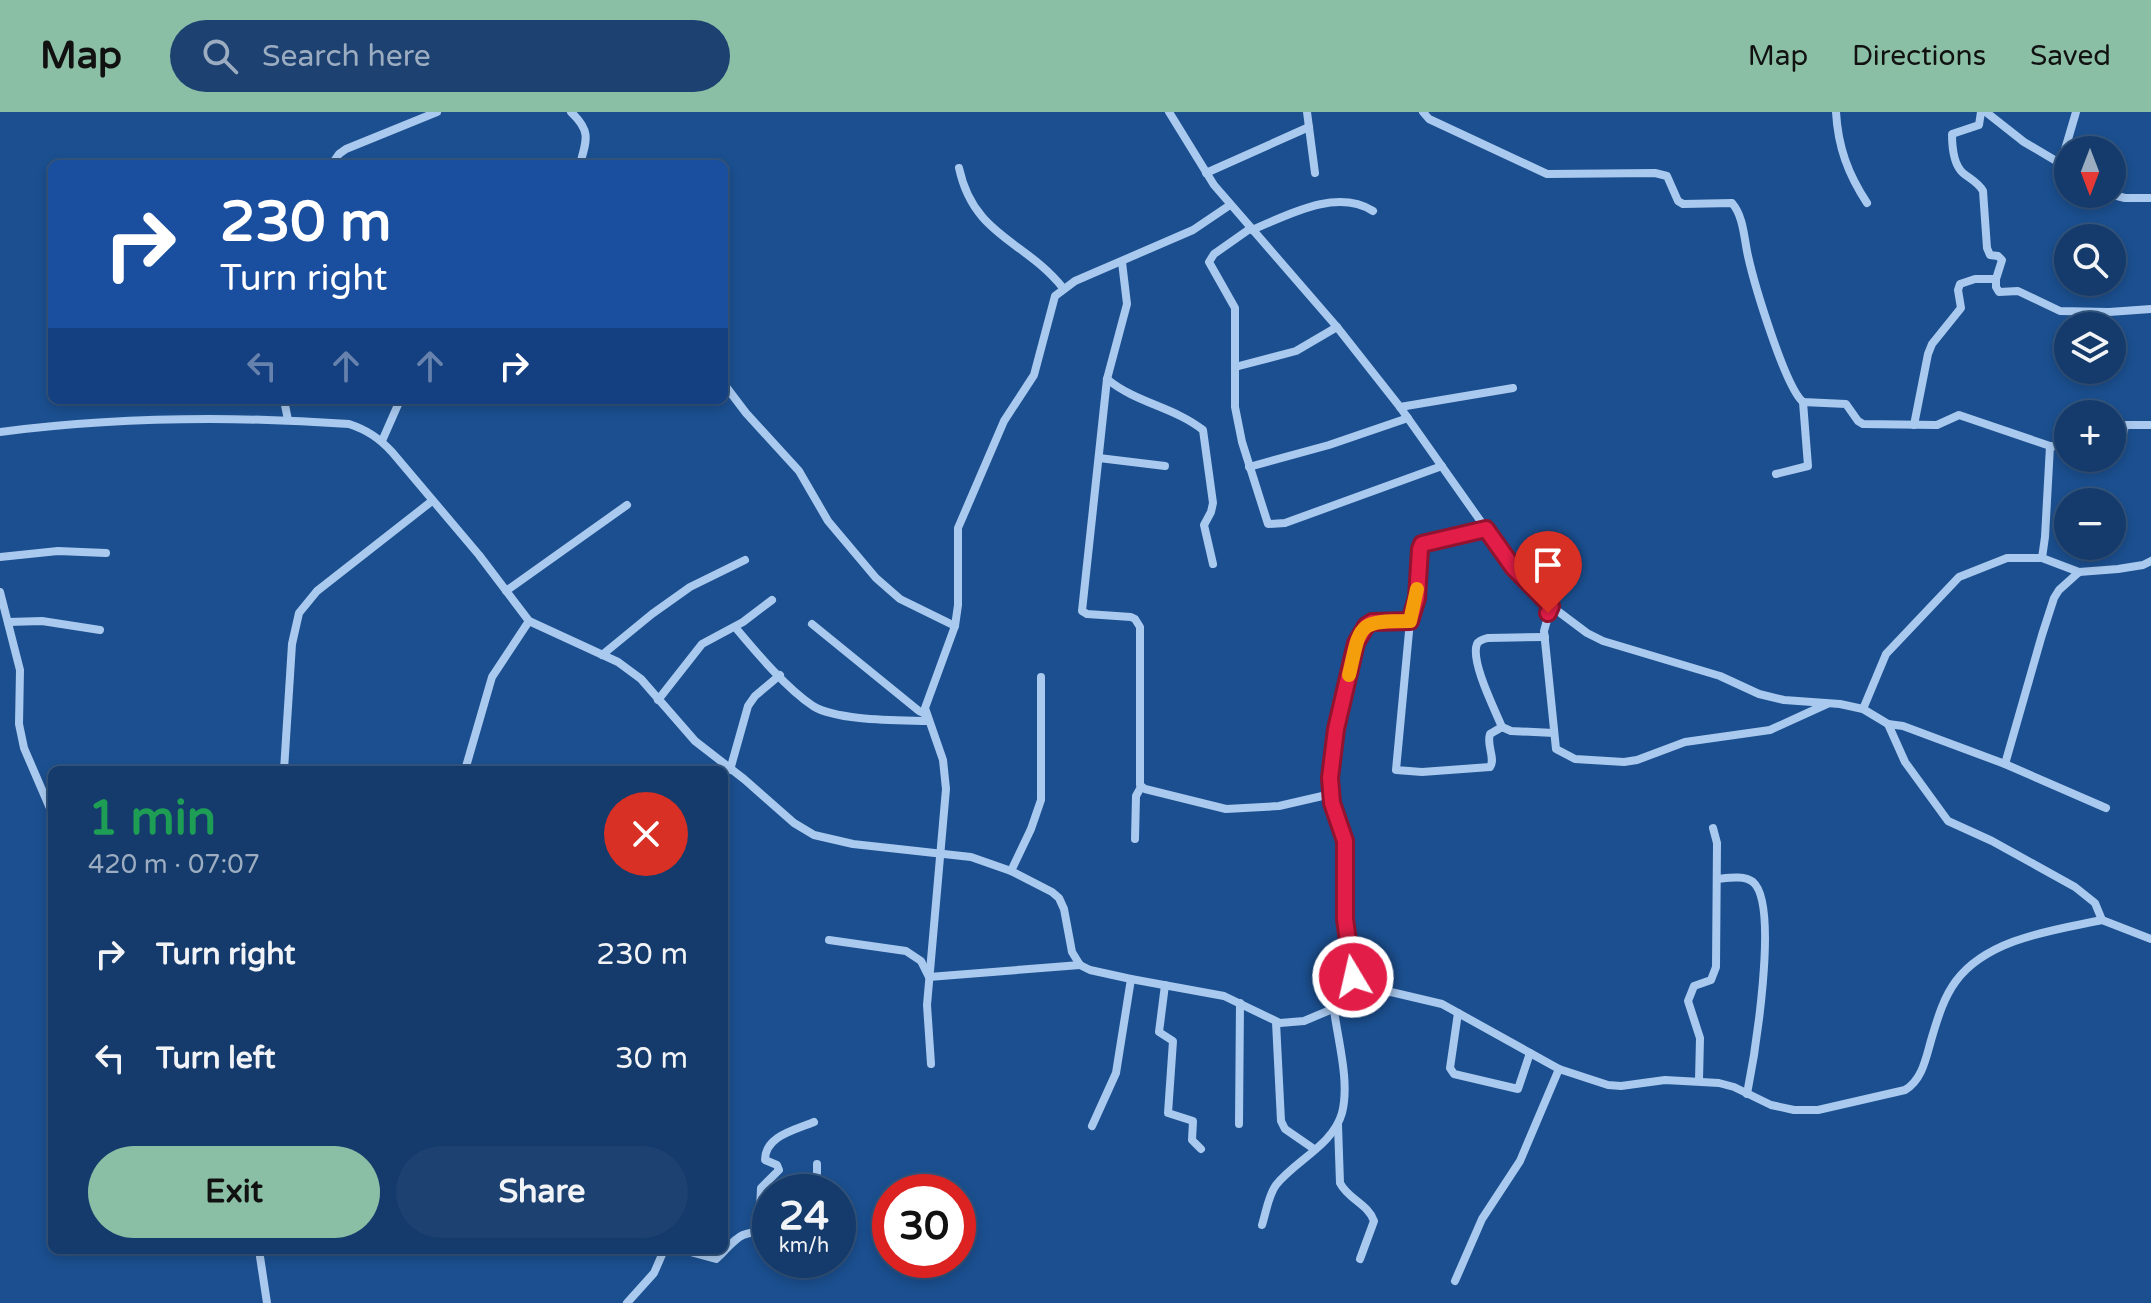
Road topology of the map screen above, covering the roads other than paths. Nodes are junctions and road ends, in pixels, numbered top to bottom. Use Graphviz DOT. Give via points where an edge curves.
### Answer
graph roads {
  1 [pos="437,112"];
  2 [pos="571,112"];
  3 [pos="1169,112"];
  4 [pos="1307,112"];
  5 [pos="1423,112"];
  6 [pos="1836,112"];
  7 [pos="1983,112"];
  8 [pos="2076,112"];
  9 [pos="1309,127"];
  10 [pos="2071,136"];
  11 [pos="336,160"];
  12 [pos="581,160"];
  13 [pos="2054,160"];
  14 [pos="959,168"];
  15 [pos="1206,173"];
  16 [pos="1315,173"];
  17 [pos="2126,198"];
  18 [pos="2151,198"];
  19 [pos="1867,203"];
  20 [pos="1230,205"];
  21 [pos="1373,211"];
  22 [pos="1252,229"];
  23 [pos="1122,262"];
  24 [pos="1996,279"];
  25 [pos="1063,288"];
  26 [pos="2151,309"];
  27 [pos="1337,327"];
  28 [pos="1235,367"];
  29 [pos="1107,379"];
  30 [pos="1513,388"];
  31 [pos="728,389"];
  32 [pos="1803,402"];
  33 [pos="285,404"];
  34 [pos="398,404"];
  35 [pos="1400,407"];
  36 [pos="1408,418"];
  37 [pos="288,420"];
  38 [pos="1914,425"];
  39 [pos="2126,425"];
  40 [pos="2151,425"];
  41 [pos="0,432"];
  42 [pos="382,441"];
  43 [pos="2050,446"];
  44 [pos="2054,446"];
  45 [pos="1099,458"];
  46 [pos="1165,466"];
  47 [pos="1442,466"];
  48 [pos="1249,467"];
  49 [pos="1776,474"];
  50 [pos="432,501"];
  51 [pos="627,505"];
  52 [pos="1486,529"];
  53 [pos="106,553"];
  54 [pos="0,557"];
  55 [pos="2042,558"];
  56 [pos="745,560"];
  57 [pos="2151,561"];
  58 [pos="1213,564"];
  59 [pos="2079,572"];
  60 [pos="506,591"];
  61 [pos="0,592"];
  62 [pos="772,600"];
  63 [pos="1551,606"];
  64 [pos="529,621"];
  65 [pos="1410,621"];
  66 [pos="8,622"];
  67 [pos="812,624"];
  68 [pos="955,626"];
  69 [pos="735,627"];
  70 [pos="100,630"];
  71 [pos="1545,637"];
  72 [pos="602,655"];
  73 [pos="780,675"];
  74 [pos="1041,677"];
  75 [pos="658,700"];
  76 [pos="1827,704"];
  77 [pos="1863,709"];
  78 [pos="927,717"];
  79 [pos="1888,724"];
  80 [pos="1502,727"];
  81 [pos="1554,733"];
  82 [pos="2005,764"];
  83 [pos="284,766"];
  84 [pos="466,766"];
  85 [pos="725,766"];
  86 [pos="730,770"];
  87 [pos="1141,787"];
  88 [pos="1331,794"];
  89 [pos="48,803"];
  90 [pos="2106,808"];
  91 [pos="1713,828"];
  92 [pos="1135,839"];
  93 [pos="942,852"];
  94 [pos="1011,871"];
  95 [pos="1717,879"];
  96 [pos="2102,920"];
  97 [pos="2151,939"];
  98 [pos="829,940"];
  99 [pos="1080,965"];
  100 [pos="929,977"];
  101 [pos="1131,979"];
  102 [pos="1165,985"];
  103 [pos="1359,998"];
  104 [pos="1240,1003"];
  105 [pos="1334,1010"];
  106 [pos="1458,1013"];
  107 [pos="1276,1022"];
  108 [pos="1530,1053"];
  109 [pos="931,1064"];
  110 [pos="1559,1069"];
  111 [pos="1699,1080"];
  112 [pos="1747,1094"];
  113 [pos="814,1122"];
  114 [pos="1239,1124"];
  115 [pos="1338,1124"];
  116 [pos="1092,1126"];
  117 [pos="1201,1149"];
  118 [pos="1314,1149"];
  119 [pos="817,1164"];
  120 [pos="775,1174"];
  121 [pos="817,1174"];
  122 [pos="1262,1225"];
  123 [pos="752,1233"];
  124 [pos="728,1248"];
  125 [pos="260,1254"];
  126 [pos="662,1254"];
  127 [pos="698,1254"];
  128 [pos="721,1254"];
  129 [pos="1360,1259"];
  130 [pos="1455,1281"];
  131 [pos="267,1303"];
  132 [pos="627,1303"];
  1 -- 11 [label="street" via="346,149"];
  2 -- 12 [label="street" via="586,130"];
  3 -- 15 [label="street"];
  4 -- 9 [label="street"];
  5 -- 32 [label="street" via="1547,174 1655,173 1667,176 1683,204 1732,203 1761,301 1792,386"];
  6 -- 19 [label="street" via="1838,143"];
  7 -- 13 [label="street"];
  7 -- 24 [label="street" via="1979,125 1952,136 1957,166 1983,191 1987,248 2002,260"];
  8 -- 10 [label="street"];
  9 -- 15 [label="street"];
  9 -- 16 [label="street"];
  14 -- 25 [label="street" via="973,205 989,226"];
  15 -- 20 [label="street"];
  17 -- 18 [label="street"];
  20 -- 22 [label="street"];
  20 -- 23 [label="street" via="1193,230"];
  21 -- 22 [label="street" via="1351,202 1326,203"];
  22 -- 27 [label="street"];
  22 -- 28 [label="street" via="1209,262 1235,308"];
  23 -- 25 [label="street"];
  23 -- 29 [label="street" via="1127,304"];
  24 -- 26 [label="street" via="1999,292 2018,291 2060,311"];
  24 -- 38 [label="street" via="1960,284 1961,308 1928,354"];
  25 -- 68 [label="street" via="1050,310 1034,375 998,433 958,528"];
  27 -- 28 [label="street" via="1296,351"];
  27 -- 35 [label="street"];
  28 -- 48 [label="street" via="1235,407"];
  29 -- 45 [label="street"];
  29 -- 58 [label="street" via="1203,430 1213,503 1204,525"];
  30 -- 35 [label="street"];
  31 -- 68 [label="street" via="799,471 828,521 876,578 900,599"];
  32 -- 38 [label="street" via="1846,404 1863,424"];
  32 -- 49 [label="street" via="1809,463 1805,469"];
  33 -- 37 [label="street"];
  34 -- 42 [label="street"];
  35 -- 36 [label="street"];
  36 -- 47 [label="street"];
  36 -- 48 [label="street"];
  37 -- 41 [label="street" via="78,423"];
  37 -- 42 [label="street" via="349,424"];
  38 -- 43 [label="street" via="1937,425 1959,415"];
  39 -- 40 [label="street"];
  42 -- 50 [label="street"];
  43 -- 44 [label="street"];
  43 -- 55 [label="street"];
  45 -- 46 [label="street"];
  45 -- 87 [label="street" via="1082,611 1131,617 1140,627"];
  47 -- 48 [label="street" via="1270,526"];
  47 -- 52 [label="street"];
  50 -- 60 [label="street"];
  50 -- 83 [label="street" via="317,591 299,613"];
  51 -- 60 [label="street"];
  52 -- 63 [label="street"];
  52 -- 65 [label="street" via="1422,544"];
  53 -- 54 [label="street"];
  55 -- 59 [label="street"];
  55 -- 77 [label="street" via="2007,558 1959,577 1886,654"];
  56 -- 72 [label="street" via="690,587"];
  57 -- 59 [label="street"];
  59 -- 82 [label="street" via="2054,598"];
  60 -- 64 [label="street"];
  61 -- 66 [label="street"];
  62 -- 69 [label="street"];
  63 -- 71 [label="street"];
  63 -- 76 [label="street" via="1587,633 1618,647 1720,676 1759,694"];
  64 -- 72 [label="street"];
  64 -- 84 [label="street" via="492,677"];
  65 -- 80 [label="street" via="1396,770 1490,767 1488,738"];
  65 -- 88 [label="street" via="1372,622 1361,632 1338,719"];
  66 -- 70 [label="street"];
  66 -- 89 [label="street" via="20,670 21,735"];
  67 -- 78 [label="street"];
  68 -- 78 [label="street" via="925,701"];
  69 -- 73 [label="street"];
  69 -- 75 [label="street" via="702,644"];
  71 -- 80 [label="street" via="1488,638 1477,645 1481,679"];
  71 -- 81 [label="street"];
  72 -- 75 [label="street" via="628,669"];
  73 -- 78 [label="street" via="814,707 850,716"];
  73 -- 86 [label="street" via="748,706"];
  74 -- 94 [label="street" via="1041,800"];
  75 -- 85 [label="street"];
  76 -- 77 [label="street"];
  76 -- 81 [label="street" via="1770,730 1685,742 1624,762 1562,755"];
  77 -- 79 [label="street"];
  78 -- 93 [label="street" via="945,773"];
  79 -- 82 [label="street"];
  79 -- 96 [label="street" via="1905,762 1948,821 2075,887 2095,903"];
  80 -- 81 [label="street"];
  82 -- 90 [label="street"];
  86 -- 93 [label="street" via="814,835"];
  87 -- 88 [label="street" via="1226,809 1279,806"];
  87 -- 92 [label="street"];
  88 -- 103 [label="street" via="1345,841 1346,932"];
  91 -- 95 [label="street"];
  93 -- 94 [label="street"];
  93 -- 100 [label="street"];
  94 -- 99 [label="street" via="1059,898"];
  95 -- 111 [label="street" via="1716,967 1711,980 1694,986 1688,1001 1700,1038"];
  95 -- 112 [label="street" via="1747,878 1761,901 1765,950"];
  96 -- 97 [label="street"];
  96 -- 112 [label="street" via="2017,939 1963,973 1945,999 1922,1071 1905,1090 1818,1110 1782,1109"];
  98 -- 100 [label="street" via="906,951 921,961"];
  99 -- 100 [label="street"];
  99 -- 101 [label="street"];
  100 -- 109 [label="street"];
  101 -- 102 [label="street"];
  101 -- 116 [label="street" via="1116,1073"];
  102 -- 104 [label="street"];
  102 -- 117 [label="street" via="1159,1032 1173,1041 1168,1113 1193,1121 1192,1140"];
  103 -- 105 [label="street"];
  103 -- 106 [label="street" via="1391,992"];
  104 -- 107 [label="street"];
  104 -- 114 [label="street"];
  105 -- 107 [label="street" via="1295,1023"];
  105 -- 115 [label="street" via="1344,1088"];
  106 -- 108 [label="street"];
  106 -- 108 [label="street" via="1450,1068 1454,1074 1518,1089"];
  107 -- 118 [label="street" via="1281,1121"];
  108 -- 110 [label="street"];
  110 -- 111 [label="street" via="1608,1085"];
  110 -- 130 [label="street" via="1520,1161 1482,1219"];
  111 -- 112 [label="street"];
  113 -- 120 [label="street" via="777,1138 765,1153 765,1160 777,1165"];
  115 -- 118 [label="street"];
  115 -- 129 [label="street" via="1340,1183 1374,1221"];
  118 -- 122 [label="street" via="1276,1185"];
  119 -- 121 [label="street"];
  123 -- 124 [label="street"];
  125 -- 131 [label="street"];
  126 -- 132 [label="street" via="654,1273"];
  127 -- 128 [label="street" via="716,1259"];
}
